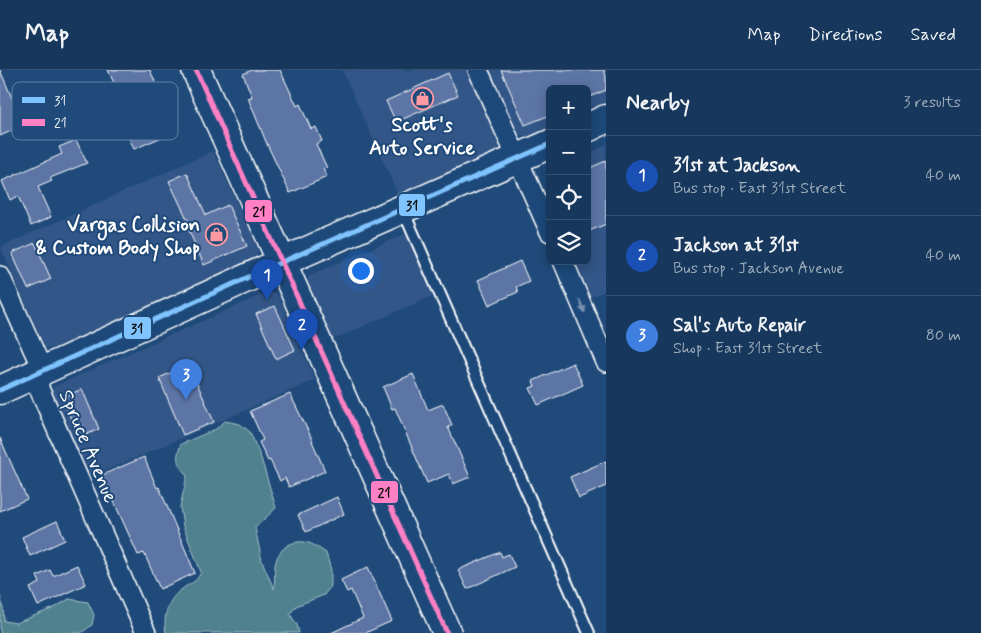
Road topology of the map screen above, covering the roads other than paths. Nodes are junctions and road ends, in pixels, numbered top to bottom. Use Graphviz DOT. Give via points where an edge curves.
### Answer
graph roads {
  1 [pos="196,70"];
  2 [pos="478,70"];
  3 [pos="606,120"];
  4 [pos="591,126"];
  5 [pos="546,146"];
  6 [pos="518,158"];
  7 [pos="402,209"];
  8 [pos="546,223"];
  9 [pos="282,262"];
  10 [pos="565,265"];
  11 [pos="0,276"];
  12 [pos="606,362"];
  13 [pos="43,372"];
  14 [pos="0,390"];
  15 [pos="146,633"];
  16 [pos="447,633"];
  17 [pos="589,633"];
  1 -- 9 [label="main road"];
  2 -- 6 [label="street"];
  3 -- 4 [label="main road"];
  5 -- 6 [label="main road"];
  6 -- 7 [label="main road"];
  6 -- 8 [label="street"];
  7 -- 9 [label="main road"];
  7 -- 17 [label="lane"];
  9 -- 13 [label="main road"];
  9 -- 16 [label="main road"];
  10 -- 12 [label="street, one-way"];
  11 -- 13 [label="street, Spruce Avenue"];
  13 -- 14 [label="main road"];
  13 -- 15 [label="street, Spruce Avenue" via="38,386"];
}
